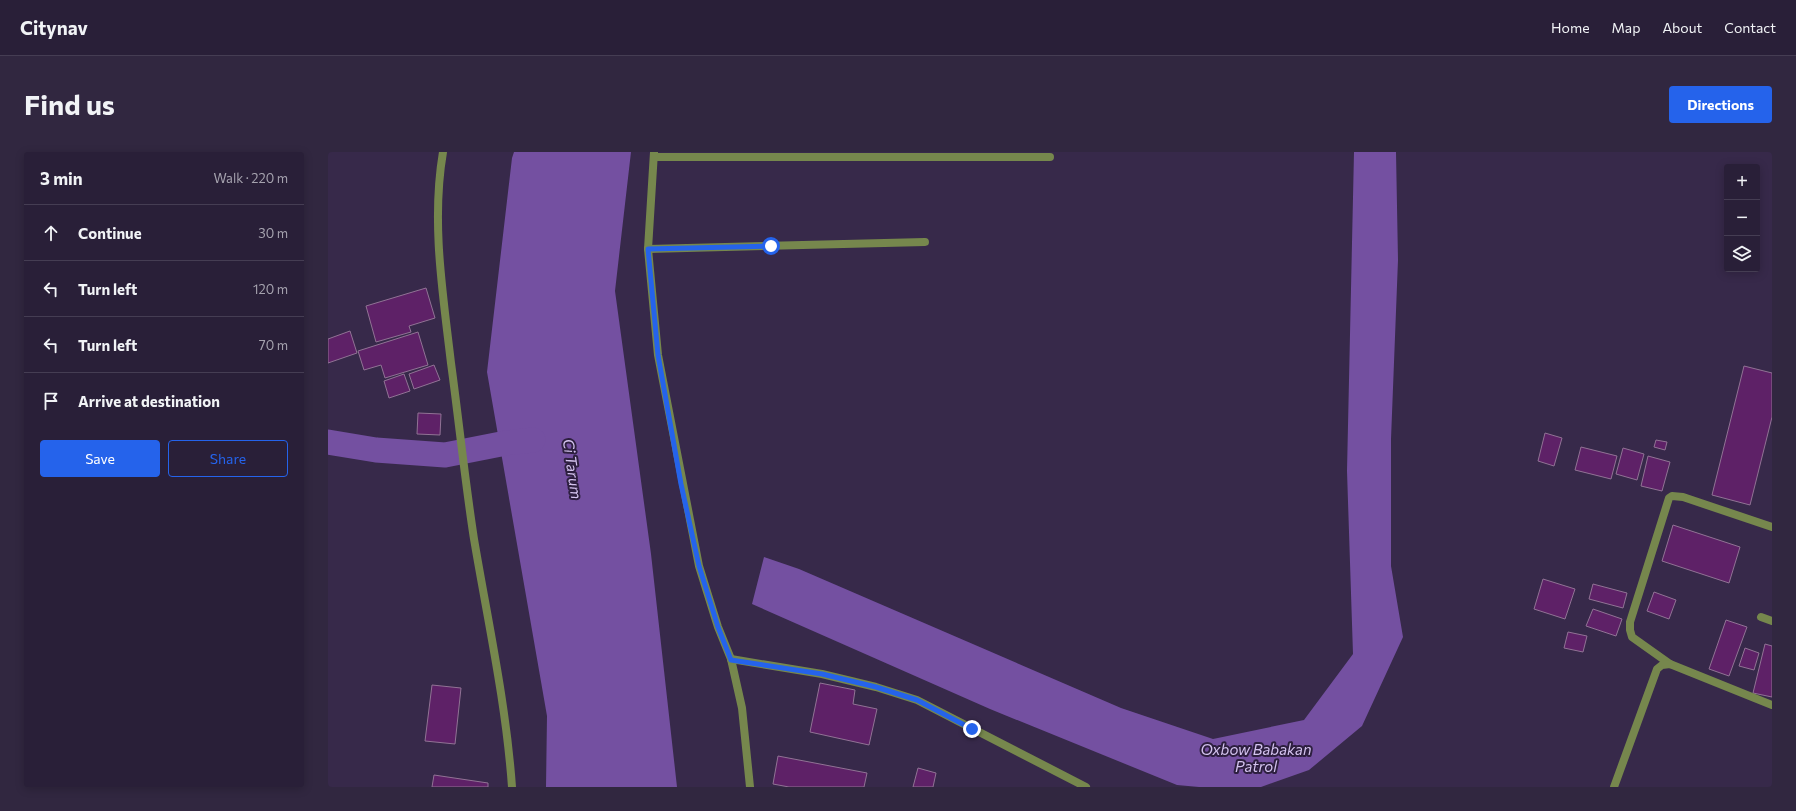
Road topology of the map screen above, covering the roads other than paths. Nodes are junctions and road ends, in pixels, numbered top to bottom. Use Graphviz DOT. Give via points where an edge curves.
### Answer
graph roads {
  1 [pos="443,152"];
  2 [pos="654,154"];
  3 [pos="1050,157"];
  4 [pos="925,242"];
  5 [pos="648,249"];
  6 [pos="1772,527"];
  7 [pos="1761,617"];
  8 [pos="1772,620"];
  9 [pos="731,660"];
  10 [pos="1670,664"];
  11 [pos="1772,705"];
  12 [pos="512,787"];
  13 [pos="750,787"];
  14 [pos="1086,787"];
  15 [pos="1614,787"];
  1 -- 12 [label="street" via="438,219 441,281 464,468 500,679"];
  2 -- 3 [label="street"];
  2 -- 5 [label="street"];
  4 -- 5 [label="street"];
  5 -- 9 [label="street" via="658,355 681,484 699,566"];
  6 -- 10 [label="street" via="1683,497 1669,498 1630,622 1630,630 1632,637"];
  7 -- 8 [label="street"];
  9 -- 13 [label="street" via="742,708"];
  9 -- 14 [label="street" via="822,674 917,700"];
  10 -- 11 [label="street"];
  10 -- 15 [label="street" via="1657,669"];
}
